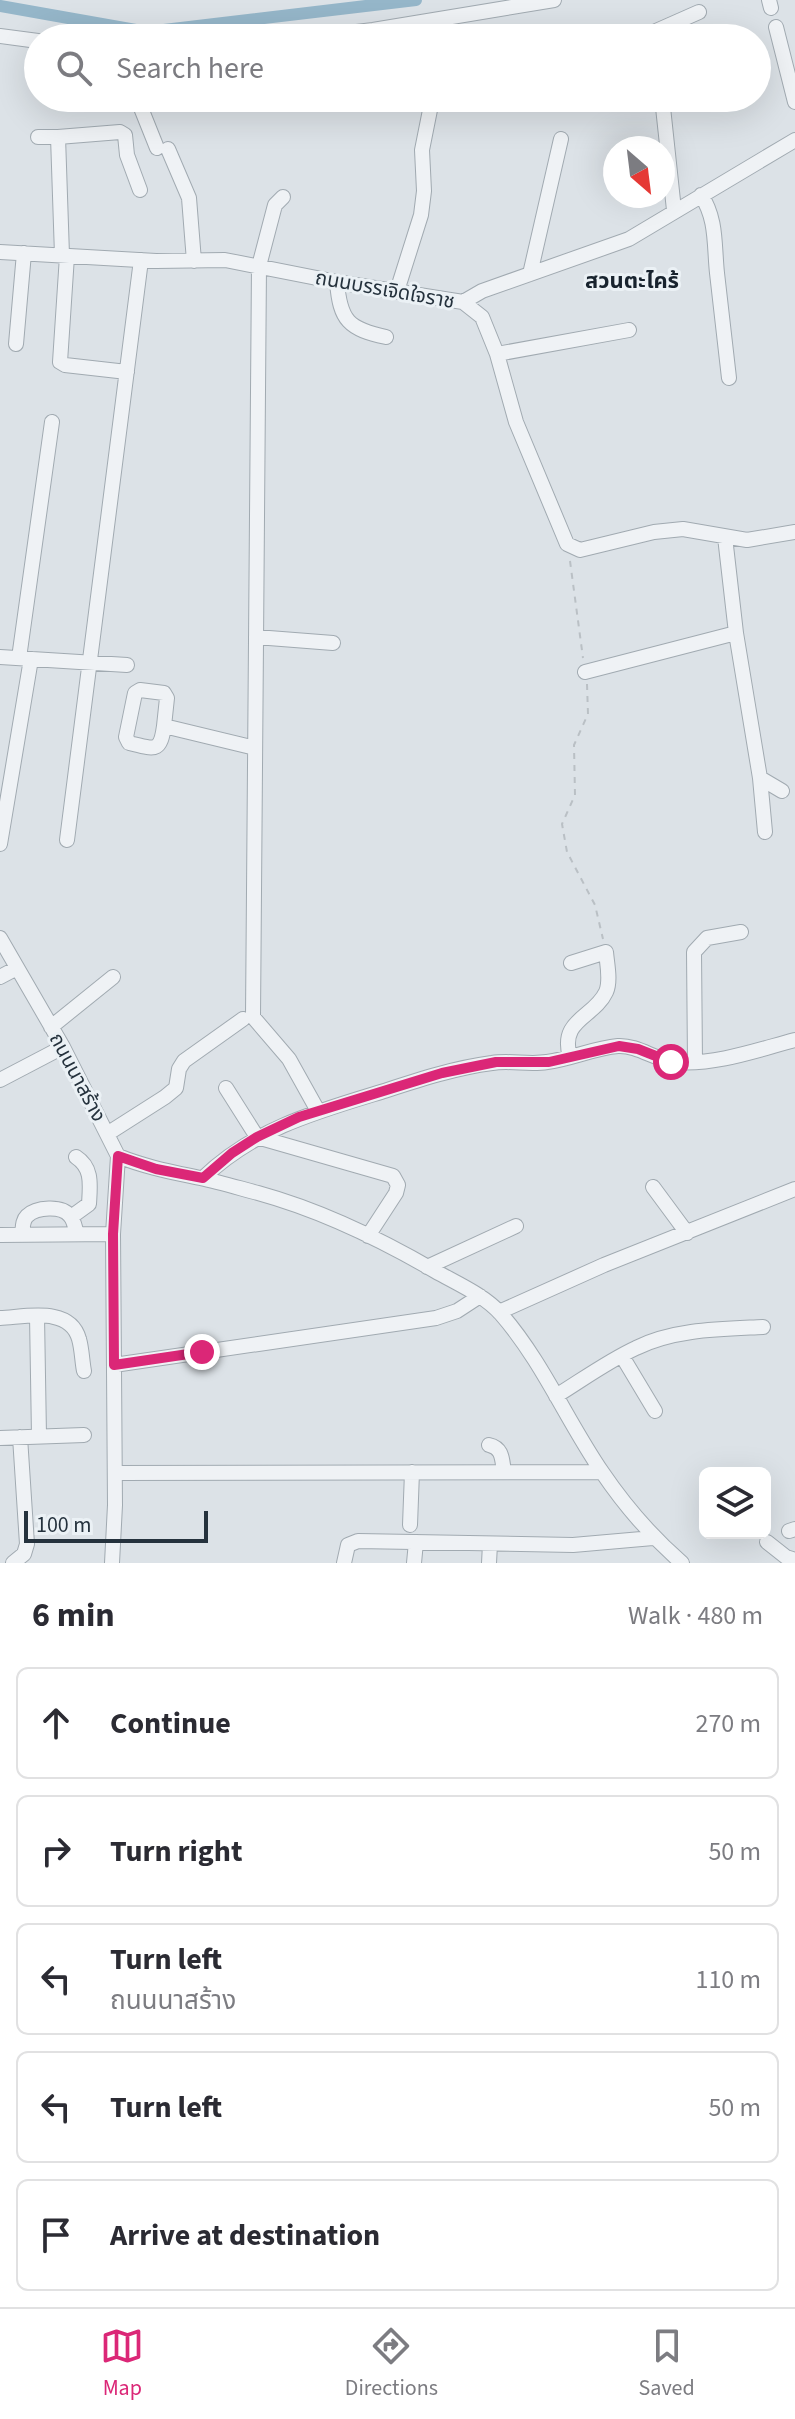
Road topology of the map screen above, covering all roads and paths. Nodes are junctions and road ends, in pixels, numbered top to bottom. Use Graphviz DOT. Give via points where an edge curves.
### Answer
graph roads {
  1 [pos="554,0"];
  2 [pos="699,12"];
  3 [pos="416,24"];
  4 [pos="672,24"];
  5 [pos="776,27"];
  6 [pos="0,36"];
  7 [pos="24,39"];
  8 [pos="795,102"];
  9 [pos="144,112"];
  10 [pos="430,112"];
  11 [pos="664,112"];
  12 [pos="38,137"];
  13 [pos="58,137"];
  14 [pos="561,139"];
  15 [pos="795,140"];
  16 [pos="140,190"];
  17 [pos="701,195"];
  18 [pos="283,197"];
  19 [pos="674,210"];
  20 [pos="0,252"];
  21 [pos="24,253"];
  22 [pos="65,256"];
  23 [pos="141,260"];
  24 [pos="194,261"];
  25 [pos="259,266"];
  26 [pos="530,274"];
  27 [pos="337,282"];
  28 [pos="397,291"];
  29 [pos="463,302"];
  30 [pos="629,330"];
  31 [pos="386,337"];
  32 [pos="16,344"];
  33 [pos="497,354"];
  34 [pos="127,372"];
  35 [pos="729,378"];
  36 [pos="52,422"];
  37 [pos="795,532"];
  38 [pos="725,537"];
  39 [pos="567,544"];
  40 [pos="736,633"];
  41 [pos="256,637"];
  42 [pos="333,643"];
  43 [pos="0,657"];
  44 [pos="25,658"];
  45 [pos="89,663"];
  46 [pos="127,665"];
  47 [pos="585,672"];
  48 [pos="164,726"];
  49 [pos="255,748"];
  50 [pos="760,778"];
  51 [pos="782,791"];
  52 [pos="765,832"];
  53 [pos="67,840"];
  54 [pos="0,844"];
  55 [pos="741,932"];
  56 [pos="0,938"];
  57 [pos="606,952"];
  58 [pos="571,963"];
  59 [pos="17,968"];
  60 [pos="0,977"];
  61 [pos="113,977"];
  62 [pos="243,1019"];
  63 [pos="51,1027"];
  64 [pos="795,1040"];
  65 [pos="63,1047"];
  66 [pos="570,1057"];
  67 [pos="695,1062"];
  68 [pos="0,1080"];
  69 [pos="226,1088"];
  70 [pos="318,1111"];
  71 [pos="107,1134"];
  72 [pos="257,1137"];
  73 [pos="118,1156"];
  74 [pos="76,1157"];
  75 [pos="203,1178"];
  76 [pos="653,1187"];
  77 [pos="795,1189"];
  78 [pos="71,1217"];
  79 [pos="516,1226"];
  80 [pos="687,1233"];
  81 [pos="77,1234"];
  82 [pos="113,1234"];
  83 [pos="0,1235"];
  84 [pos="22,1235"];
  85 [pos="368,1236"];
  86 [pos="427,1267"];
  87 [pos="480,1296"];
  88 [pos="499,1312"];
  89 [pos="37,1316"];
  90 [pos="0,1318"];
  91 [pos="763,1327"];
  92 [pos="622,1356"];
  93 [pos="114,1365"];
  94 [pos="84,1371"];
  95 [pos="556,1396"];
  96 [pos="655,1411"];
  97 [pos="84,1435"];
  98 [pos="39,1436"];
  99 [pos="20,1437"];
  100 [pos="0,1438"];
  101 [pos="489,1445"];
  102 [pos="412,1472"];
  103 [pos="504,1472"];
  104 [pos="602,1472"];
  105 [pos="115,1473"];
  106 [pos="410,1525"];
  107 [pos="653,1538"];
  108 [pos="416,1542"];
  109 [pos="767,1542"];
  110 [pos="490,1544"];
  111 [pos="573,1545"];
  112 [pos="795,1560"];
  113 [pos="13,1563"];
  114 [pos="112,1563"];
  115 [pos="344,1563"];
  116 [pos="414,1563"];
  117 [pos="489,1563"];
  118 [pos="572,1563"];
  119 [pos="682,1563"];
  1 -- 3 [label="street"];
  2 -- 4 [label="street"];
  5 -- 8 [label="street"];
  6 -- 7 [label="street"];
  9 -- 24 [label="street" via="189,198"];
  10 -- 28 [label="street" via="422,150 421,215"];
  11 -- 19 [label="street"];
  12 -- 13 [label="street"];
  13 -- 16 [label="street" via="125,135"];
  13 -- 22 [label="street"];
  14 -- 26 [label="street"];
  15 -- 17 [label="street"];
  17 -- 19 [label="street"];
  17 -- 35 [label="street" via="714,225"];
  18 -- 25 [label="street" via="275,205"];
  19 -- 26 [label="street" via="629,239"];
  20 -- 21 [label="street, ถนนบรรเจิดใจราช"];
  21 -- 22 [label="street, ถนนบรรเจิดใจราช"];
  21 -- 32 [label="street"];
  22 -- 23 [label="street, ถนนบรรเจิดใจราช"];
  22 -- 34 [label="street" via="60,362"];
  23 -- 24 [label="street, ถนนบรรเจิดใจราช"];
  23 -- 34 [label="street"];
  24 -- 25 [label="street, ถนนบรรเจิดใจราช"];
  25 -- 27 [label="street, ถนนบรรเจิดใจราช"];
  25 -- 41 [label="street"];
  26 -- 29 [label="street"];
  27 -- 28 [label="street, ถนนบรรเจิดใจราช"];
  27 -- 31 [label="street" via="349,324"];
  28 -- 29 [label="street, ถนนบรรเจิดใจราช"];
  29 -- 33 [label="street, ถนนบรรเจิดใจราช" via="482,317"];
  30 -- 33 [label="street"];
  33 -- 39 [label="street, ถนนบรรเจิดใจราช" via="516,422"];
  34 -- 45 [label="street"];
  36 -- 44 [label="street"];
  37 -- 38 [label="street" via="747,540"];
  38 -- 39 [label="street" via="683,529 580,550"];
  38 -- 40 [label="street"];
  39 -- 47 [label="path"];
  40 -- 47 [label="street"];
  40 -- 50 [label="street"];
  41 -- 42 [label="street"];
  41 -- 49 [label="street"];
  43 -- 44 [label="street"];
  44 -- 45 [label="street"];
  44 -- 54 [label="street"];
  45 -- 46 [label="street"];
  45 -- 53 [label="street"];
  47 -- 57 [label="path" via="588,714 574,745 575,795 562,824 567,852 595,905"];
  48 -- 49 [label="street"];
  49 -- 70 [label="street" via="253,1017 289,1059"];
  50 -- 51 [label="street"];
  50 -- 52 [label="street"];
  55 -- 67 [label="street" via="707,938 694,952"];
  56 -- 59 [label="street, ถนนนาสร้าง"];
  57 -- 58 [label="street"];
  57 -- 66 [label="street" via="606,993 573,1025 567,1046"];
  59 -- 60 [label="street"];
  59 -- 63 [label="street, ถนนนาสร้าง"];
  61 -- 63 [label="street"];
  62 -- 71 [label="street" via="184,1061 176,1088"];
  63 -- 65 [label="street, ถนนนาสร้าง"];
  64 -- 67 [label="street"];
  65 -- 68 [label="street"];
  65 -- 71 [label="street, ถนนนาสร้าง"];
  66 -- 67 [label="street" via="619,1046 671,1062"];
  66 -- 70 [label="street" via="496,1062 442,1073"];
  69 -- 72 [label="street"];
  70 -- 72 [label="street"];
  71 -- 73 [label="street, ถนนนาสร้าง"];
  72 -- 75 [label="street"];
  72 -- 85 [label="street" via="393,1176 396,1193"];
  73 -- 75 [label="street"];
  73 -- 82 [label="street"];
  74 -- 78 [label="street" via="90,1175 90,1194 89,1204"];
  75 -- 85 [label="street" via="314,1211"];
  76 -- 80 [label="street"];
  77 -- 80 [label="street"];
  78 -- 81 [label="street"];
  78 -- 84 [label="street" via="65,1211 38,1210 24,1220"];
  79 -- 86 [label="street"];
  80 -- 88 [label="street"];
  81 -- 82 [label="street"];
  81 -- 84 [label="street"];
  82 -- 93 [label="street"];
  83 -- 84 [label="street"];
  85 -- 86 [label="street"];
  86 -- 87 [label="street"];
  87 -- 88 [label="street"];
  87 -- 93 [label="street" via="436,1318"];
  88 -- 95 [label="street"];
  89 -- 90 [label="street"];
  89 -- 94 [label="street" via="62,1318 73,1325"];
  89 -- 98 [label="street"];
  91 -- 92 [label="street" via="670,1336"];
  92 -- 95 [label="street"];
  92 -- 96 [label="street"];
  93 -- 105 [label="street"];
  95 -- 104 [label="street"];
  97 -- 98 [label="street"];
  98 -- 99 [label="street"];
  99 -- 100 [label="street"];
  99 -- 113 [label="street" via="27,1544"];
  101 -- 103 [label="street" via="499,1450"];
  102 -- 103 [label="street"];
  102 -- 105 [label="street"];
  102 -- 106 [label="street"];
  103 -- 104 [label="street"];
  104 -- 107 [label="street"];
  105 -- 114 [label="street"];
  107 -- 111 [label="street"];
  107 -- 119 [label="street"];
  108 -- 110 [label="street"];
  108 -- 115 [label="street" via="358,1541 348,1545"];
  108 -- 116 [label="street"];
  109 -- 112 [label="street"];
  110 -- 111 [label="street"];
  110 -- 117 [label="street"];
  111 -- 118 [label="street"];
}
